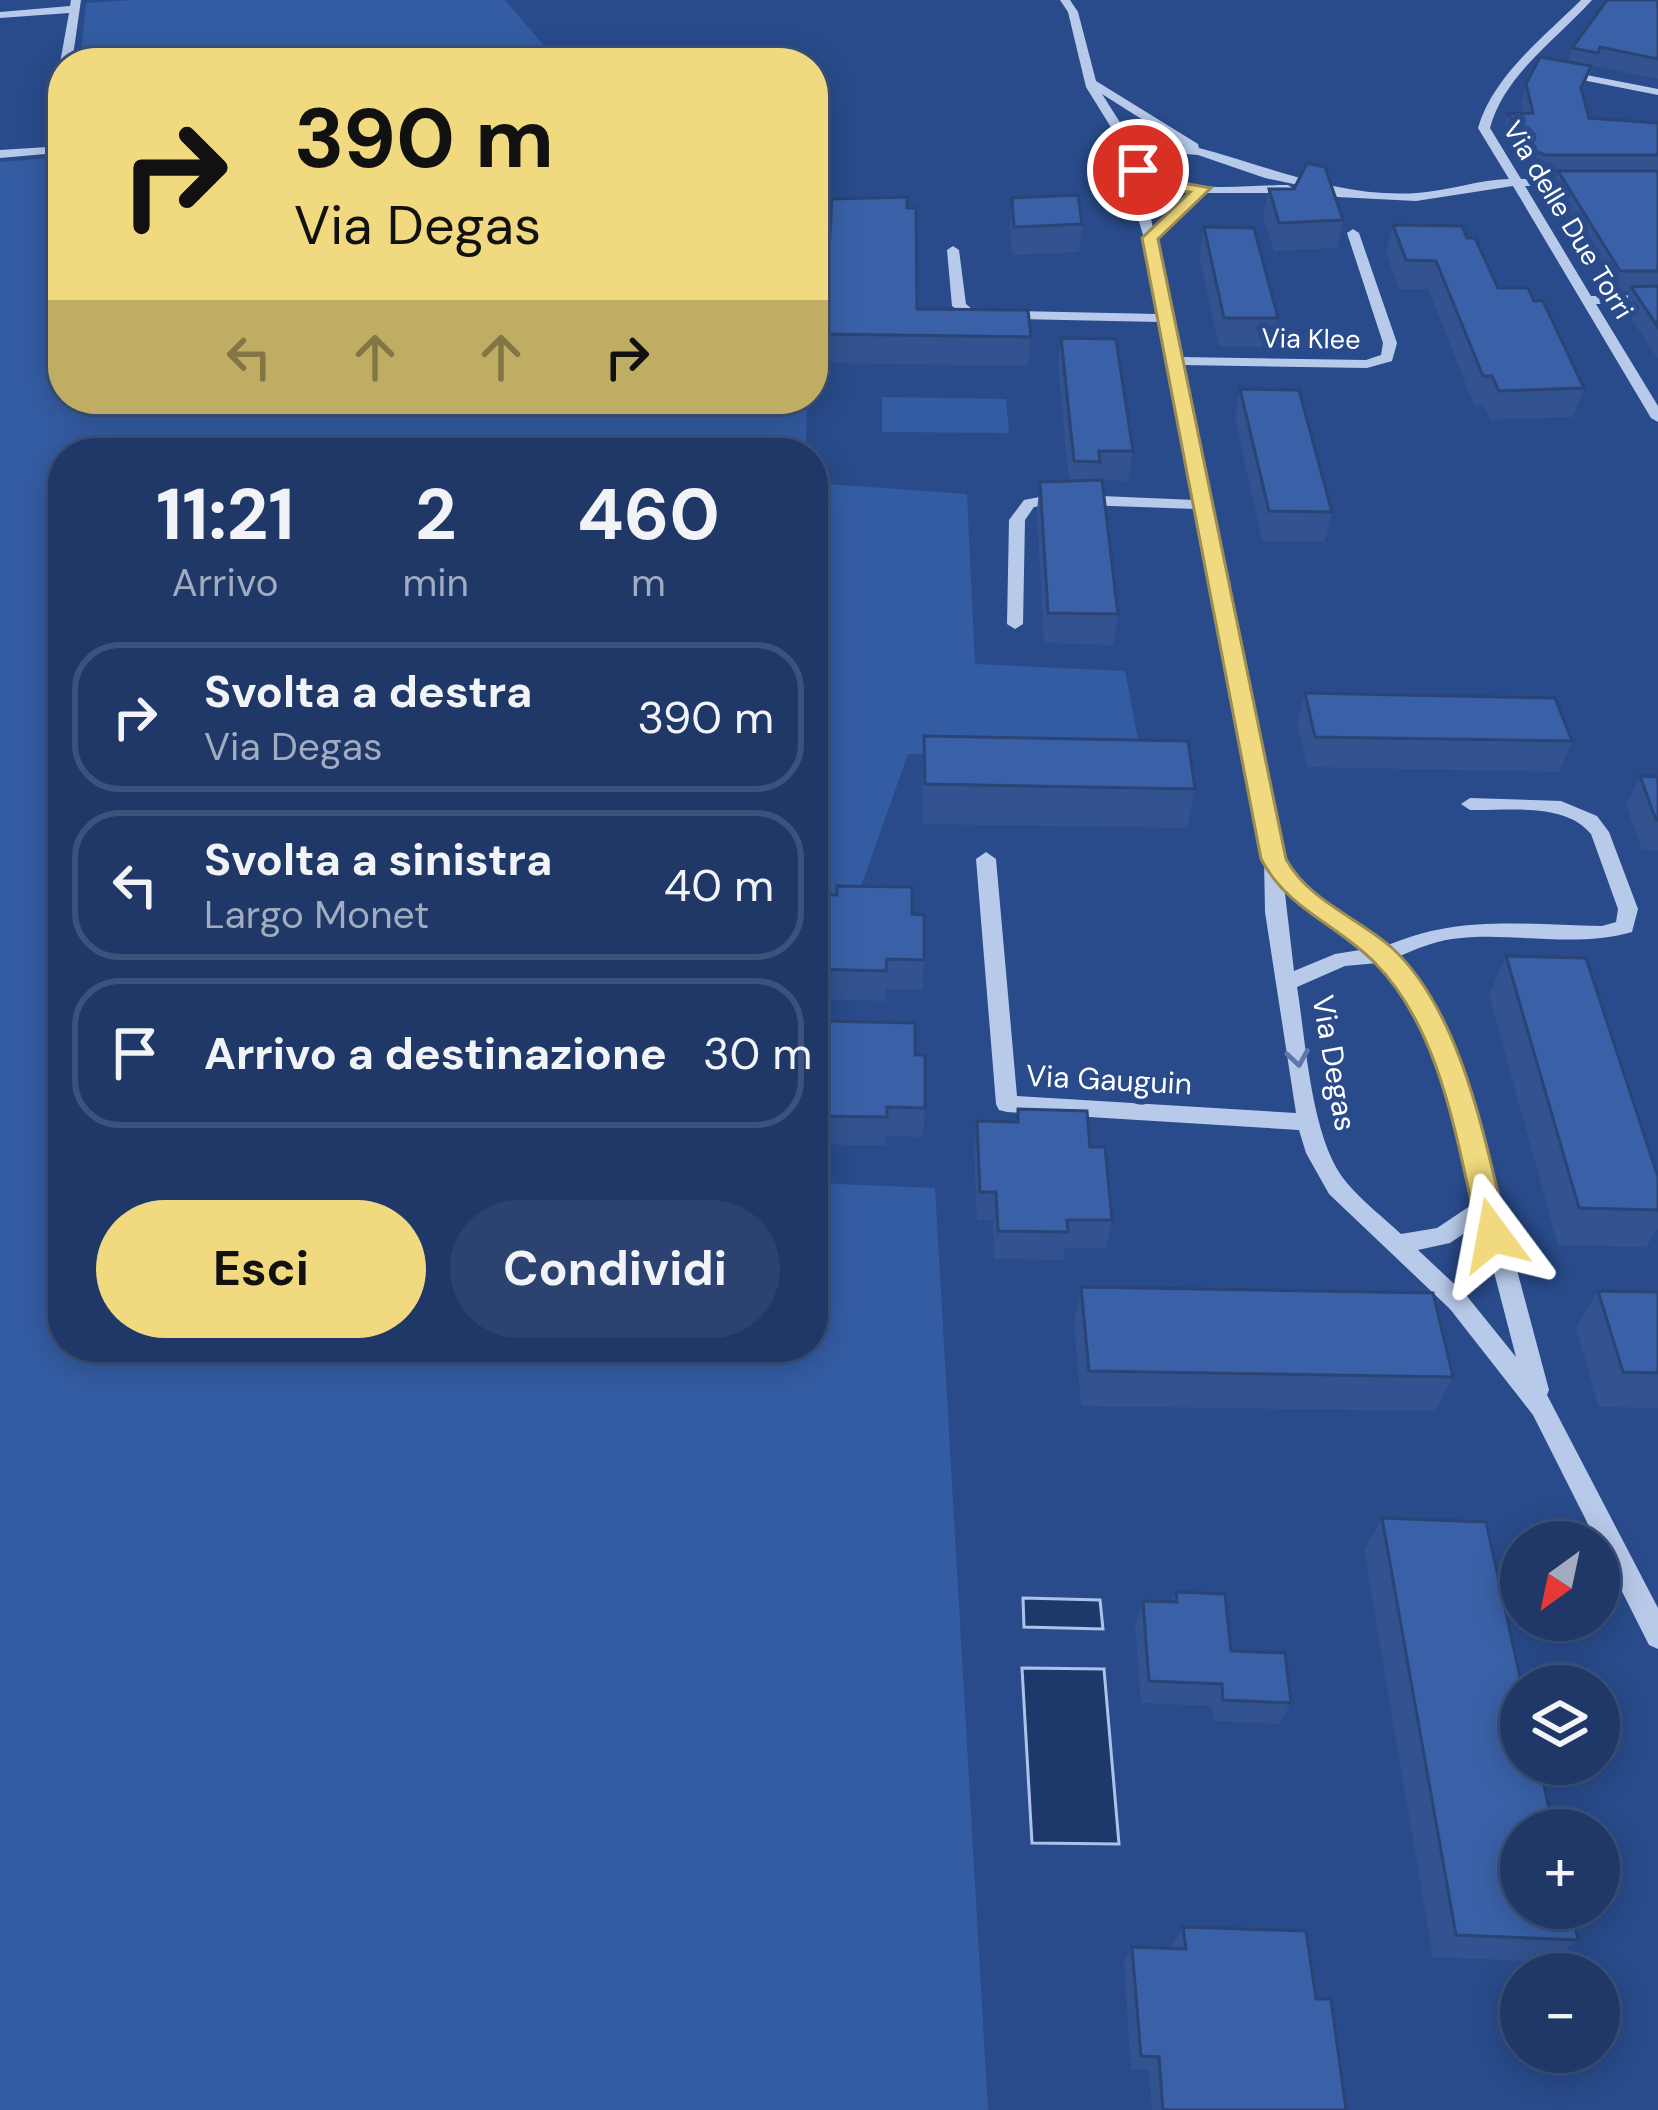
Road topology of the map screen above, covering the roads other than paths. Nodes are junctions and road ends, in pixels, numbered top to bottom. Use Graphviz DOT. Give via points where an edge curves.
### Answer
graph roads {
  1 [pos="1065,0"];
  2 [pos="1587,0"];
  3 [pos="75,4"];
  4 [pos="0,14"];
  5 [pos="68,48"];
  6 [pos="1525,66"];
  7 [pos="1088,80"];
  8 [pos="1658,92"];
  9 [pos="48,150"];
  10 [pos="1202,151"];
  11 [pos="0,154"];
  12 [pos="1218,157"];
  13 [pos="1138,166"];
  14 [pos="1515,182"];
  15 [pos="1586,182"];
  16 [pos="1207,187"];
  17 [pos="1351,194"];
  18 [pos="1353,233"];
  19 [pos="1150,238"];
  20 [pos="953,250"];
  21 [pos="1658,299"];
  22 [pos="1587,300"];
  23 [pos="1165,318"];
  24 [pos="1173,361"];
  25 [pos="1658,418"];
  26 [pos="1202,505"];
  27 [pos="1015,624"];
  28 [pos="1470,805"];
  29 [pos="986,859"];
  30 [pos="1274,859"];
  31 [pos="1383,955"];
  32 [pos="1286,983"];
  33 [pos="1309,1122"];
  34 [pos="1487,1207"];
  35 [pos="1396,1245"];
  36 [pos="1542,1407"];
  37 [pos="1658,1636"];
  1 -- 7 [label="street"];
  2 -- 6 [label="street, Via delle Due Torri"];
  3 -- 4 [label="street"];
  3 -- 5 [label="street"];
  6 -- 8 [label="street"];
  6 -- 14 [label="street, Via delle Due Torri" via="1484,122"];
  7 -- 10 [label="street"];
  7 -- 13 [label="street"];
  9 -- 11 [label="street"];
  10 -- 12 [label="street"];
  10 -- 13 [label="street" via="1158,151"];
  12 -- 16 [label="street" via="1228,172"];
  12 -- 17 [label="street"];
  13 -- 16 [label="street" via="1162,184"];
  13 -- 19 [label="street, Via Degas"];
  14 -- 15 [label="street"];
  14 -- 17 [label="street" via="1416,197"];
  14 -- 22 [label="street, Via delle Due Torri"];
  16 -- 17 [label="street"];
  16 -- 19 [label="street"];
  18 -- 24 [label="street, Via Klee" via="1390,343 1387,358"];
  19 -- 23 [label="street, Via Degas"];
  20 -- 23 [label="street" via="959,306 970,314"];
  21 -- 22 [label="street"];
  22 -- 25 [label="street, Via delle Due Torri"];
  23 -- 24 [label="street, Via Degas"];
  24 -- 26 [label="street, Via Degas"];
  26 -- 27 [label="street" via="1055,499 1023,507"];
  26 -- 30 [label="street, Via Degas"];
  28 -- 31 [label="street" via="1561,807 1590,820 1628,922 1602,933 1456,931"];
  29 -- 33 [label="street, Via Gauguin" via="1007,1104"];
  30 -- 31 [label="street, Via Degas" via="1310,903"];
  30 -- 32 [label="street, Via Degas"];
  31 -- 32 [label="street" via="1342,959"];
  31 -- 34 [label="street, Via Degas" via="1412,989 1444,1054"];
  32 -- 33 [label="street, Via Degas, one-way"];
  33 -- 35 [label="street, Via Degas" via="1337,1188"];
  34 -- 35 [label="street" via="1442,1236"];
  34 -- 36 [label="street, Via Degas"];
  35 -- 36 [label="street, Via Degas" via="1459,1302"];
  36 -- 37 [label="street, Via Degas"];
}
